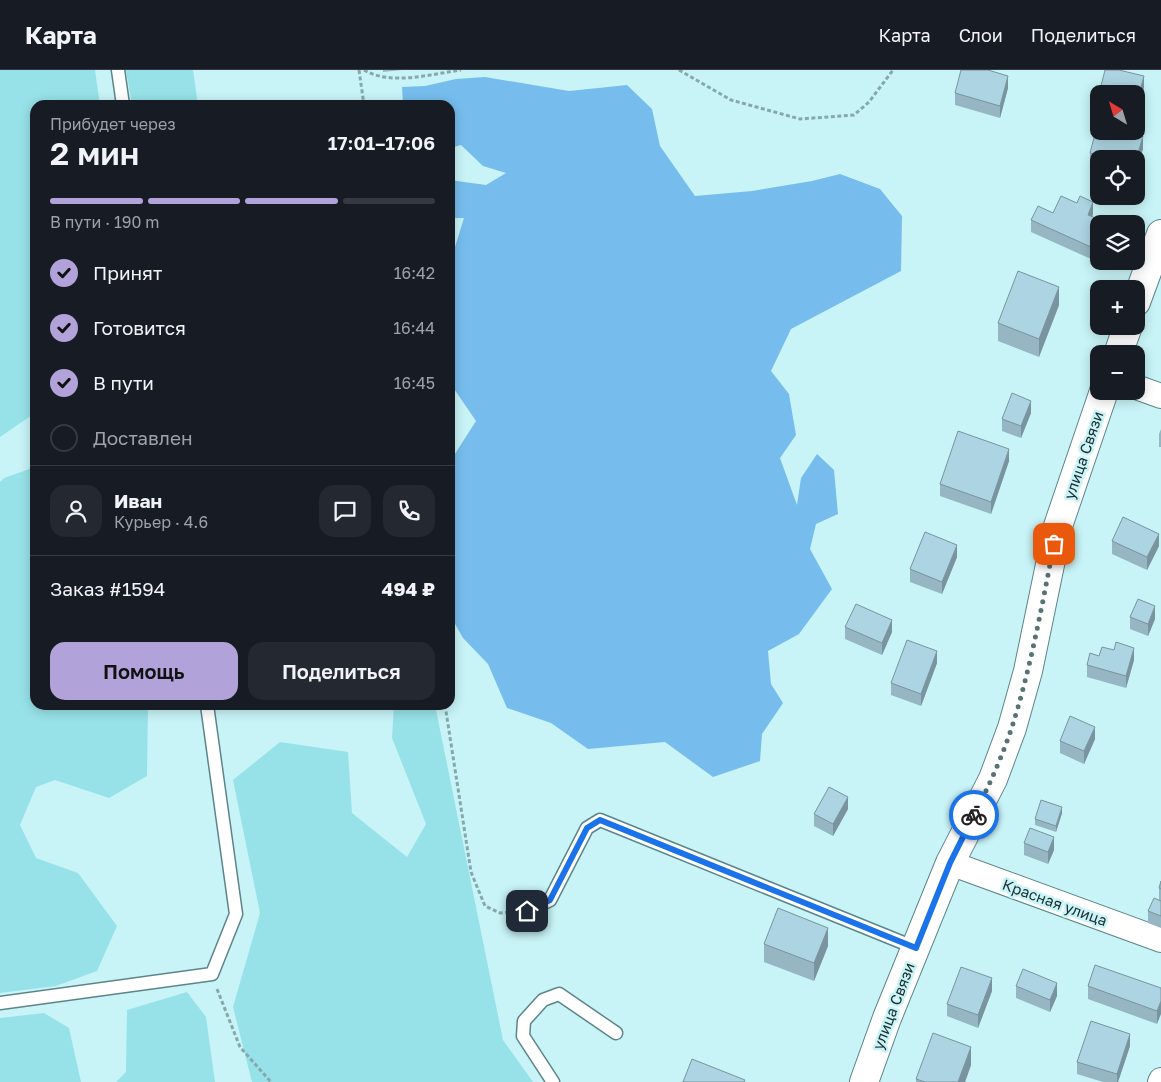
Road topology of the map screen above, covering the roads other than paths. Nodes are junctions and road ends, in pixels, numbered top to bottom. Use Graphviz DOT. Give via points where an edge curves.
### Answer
graph roads {
  1 [pos="118,70"];
  2 [pos="122,100"];
  3 [pos="1161,234"];
  4 [pos="1144,280"];
  5 [pos="1145,390"];
  6 [pos="1161,396"];
  7 [pos="1101,400"];
  8 [pos="207,710"];
  9 [pos="950,863"];
  10 [pos="527,911"];
  11 [pos="1161,940"];
  12 [pos="916,948"];
  13 [pos="0,1003"];
  14 [pos="616,1033"];
  15 [pos="553,1082"];
  16 [pos="864,1082"];
  1 -- 2 [label="lane"];
  3 -- 4 [label="main road"];
  5 -- 6 [label="street"];
  7 -- 9 [label="main road, улица Связи" via="1058,526 1028,670 1012,728 992,779"];
  8 -- 13 [label="lane" via="236,914 212,974"];
  9 -- 11 [label="street, Красная улица"];
  9 -- 12 [label="main road, улица Связи"];
  10 -- 12 [label="lane" via="550,900 587,828 600,820"];
  12 -- 16 [label="main road, улица Связи"];
  14 -- 15 [label="lane" via="559,994 543,1000 524,1021 523,1036"];
}
